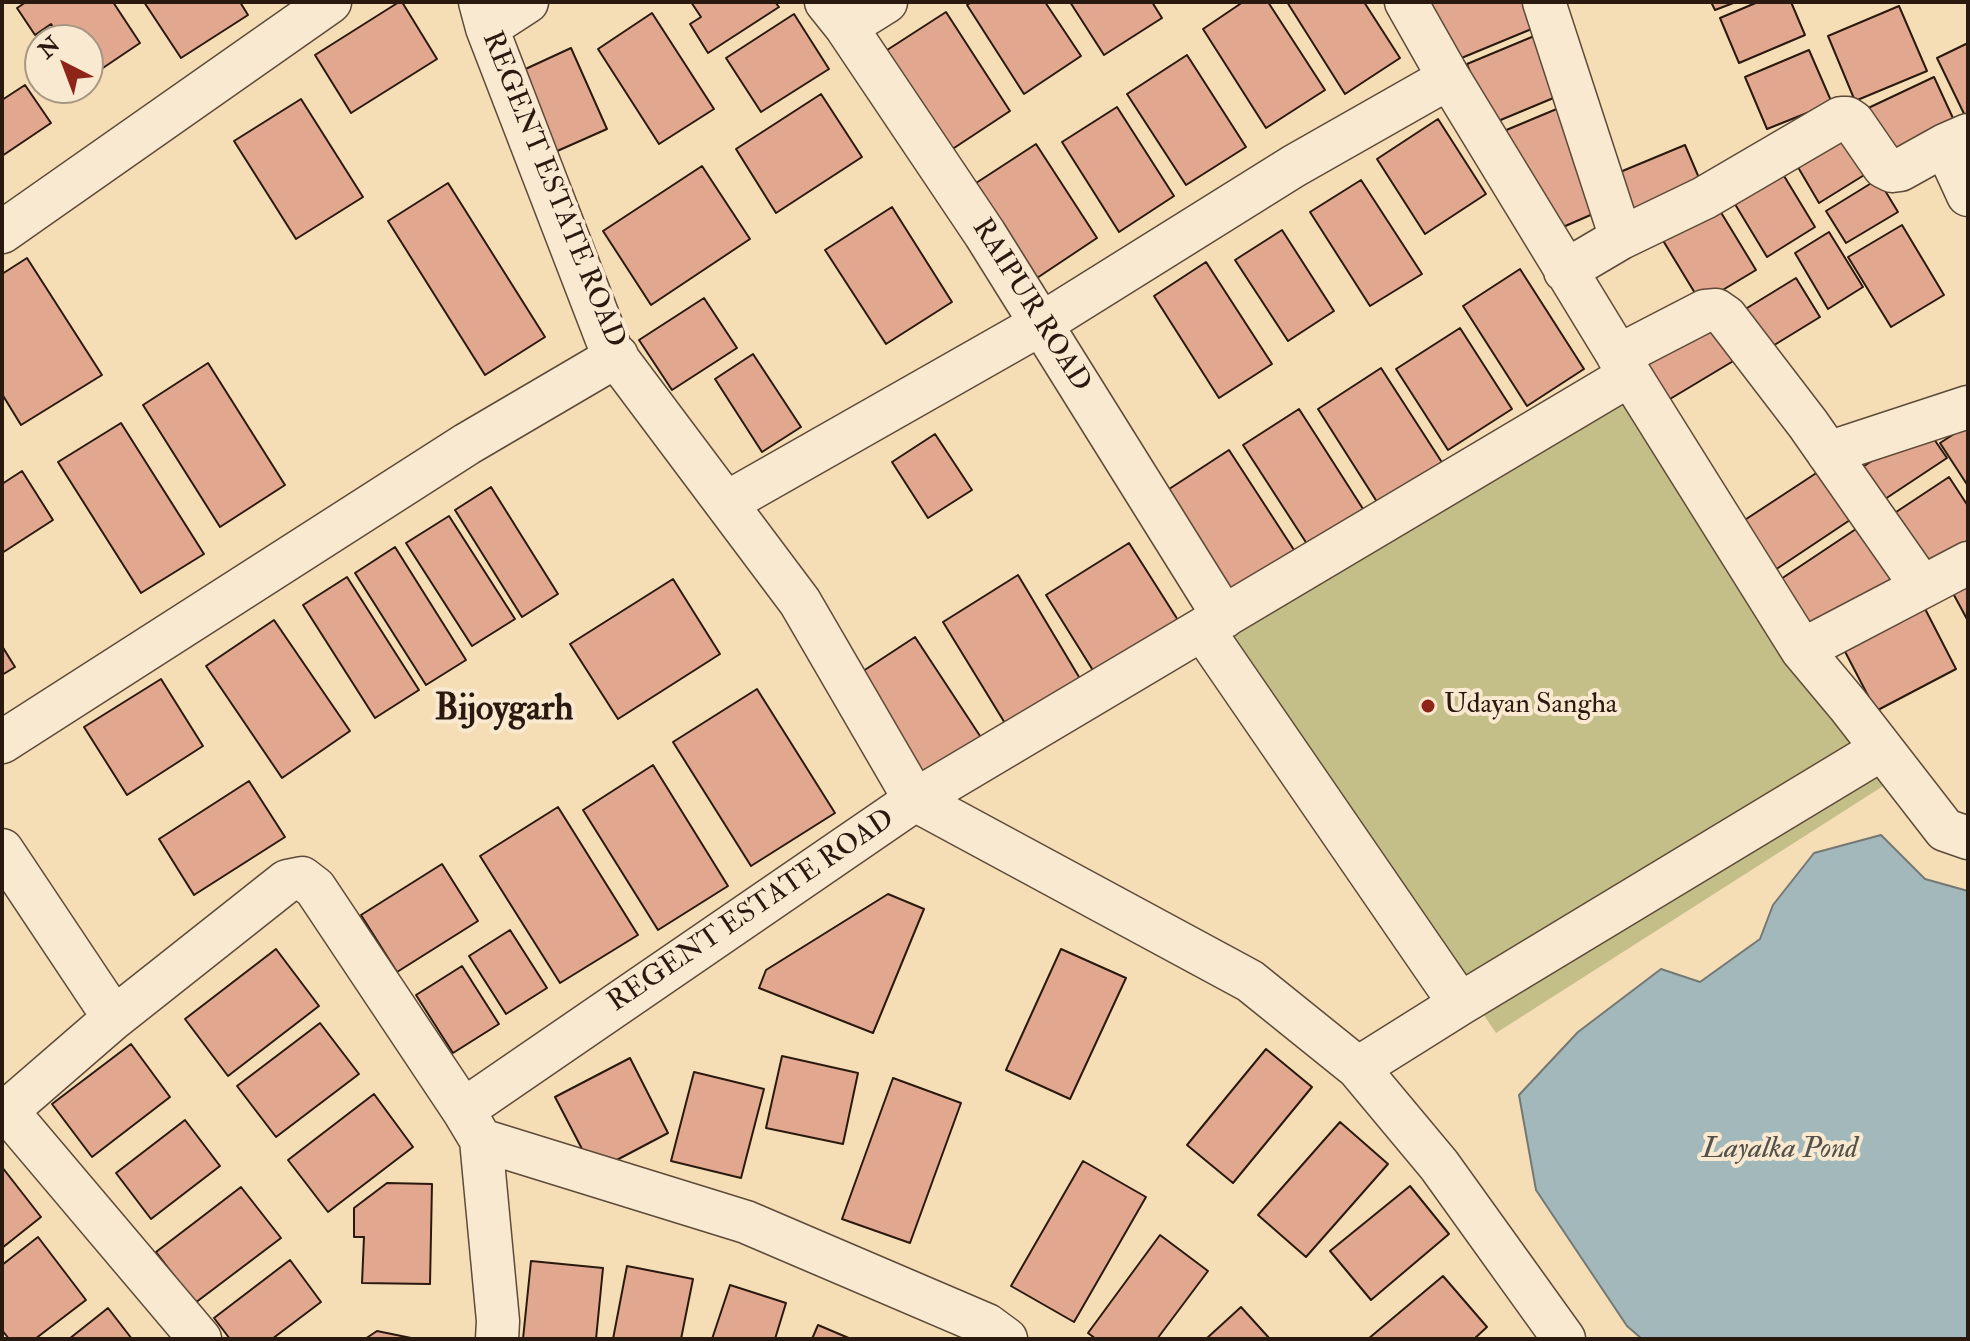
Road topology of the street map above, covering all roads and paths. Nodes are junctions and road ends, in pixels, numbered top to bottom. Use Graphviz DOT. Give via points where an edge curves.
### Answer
graph roads {
  1 [pos="330,2"];
  2 [pos="527,2"];
  3 [pos="886,2"];
  4 [pos="1406,2"];
  5 [pos="1544,2"];
  6 [pos="483,15"];
  7 [pos="836,15"];
  8 [pos="1449,78"];
  9 [pos="1957,140"];
  10 [pos="1968,195"];
  11 [pos="2,232"];
  12 [pos="1621,238"];
  13 [pos="1565,271"];
  14 [pos="1041,324"];
  15 [pos="617,356"];
  16 [pos="1624,365"];
  17 [pos="1968,407"];
  18 [pos="1828,453"];
  19 [pos="726,503"];
  20 [pos="1968,563"];
  21 [pos="1922,587"];
  22 [pos="1214,624"];
  23 [pos="1802,650"];
  24 [pos="2,742"];
  25 [pos="1882,749"];
  26 [pos="915,800"];
  27 [pos="1968,838"];
  28 [pos="2,850"];
  29 [pos="1460,1004"];
  30 [pos="114,1018"];
  31 [pos="1358,1068"];
  32 [pos="5,1113"];
  33 [pos="472,1125"];
  34 [pos="200,1339"];
  35 [pos="497,1339"];
  36 [pos="1006,1339"];
  37 [pos="1564,1339"];
  1 -- 11 [label="street"];
  2 -- 6 [label="street"];
  3 -- 7 [label="street"];
  4 -- 8 [label="street"];
  5 -- 12 [label="street"];
  6 -- 15 [label="street, REGENT ESTATE ROAD"];
  7 -- 14 [label="street, RAIPUR ROAD"];
  8 -- 13 [label="street"];
  8 -- 14 [label="street" via="1294,166"];
  9 -- 10 [label="street"];
  9 -- 12 [label="street" via="1892,171 1853,122 1841,118 1704,198"];
  12 -- 13 [label="street"];
  13 -- 16 [label="street"];
  14 -- 19 [label="street"];
  14 -- 22 [label="street, RAIPUR ROAD"];
  15 -- 19 [label="street, REGENT ESTATE ROAD"];
  15 -- 24 [label="street" via="467,444"];
  16 -- 18 [label="street" via="1705,311 1716,310 1736,328"];
  16 -- 22 [label="street"];
  16 -- 23 [label="street"];
  17 -- 18 [label="street"];
  18 -- 21 [label="street"];
  19 -- 26 [label="street, REGENT ESTATE ROAD" via="800,602"];
  20 -- 21 [label="street"];
  21 -- 23 [label="street"];
  22 -- 26 [label="street"];
  22 -- 29 [label="street, RAIPUR ROAD"];
  23 -- 25 [label="street"];
  25 -- 27 [label="street" via="1945,830"];
  25 -- 29 [label="street"];
  26 -- 31 [label="street" via="1250,981"];
  26 -- 33 [label="street, REGENT ESTATE ROAD"];
  28 -- 30 [label="street"];
  29 -- 31 [label="street"];
  30 -- 32 [label="street"];
  30 -- 33 [label="street" via="287,881 302,878 315,888"];
  31 -- 37 [label="street" via="1439,1165"];
  32 -- 34 [label="street"];
  33 -- 35 [label="street"];
  33 -- 36 [label="street" via="746,1222 987,1325"];
}
